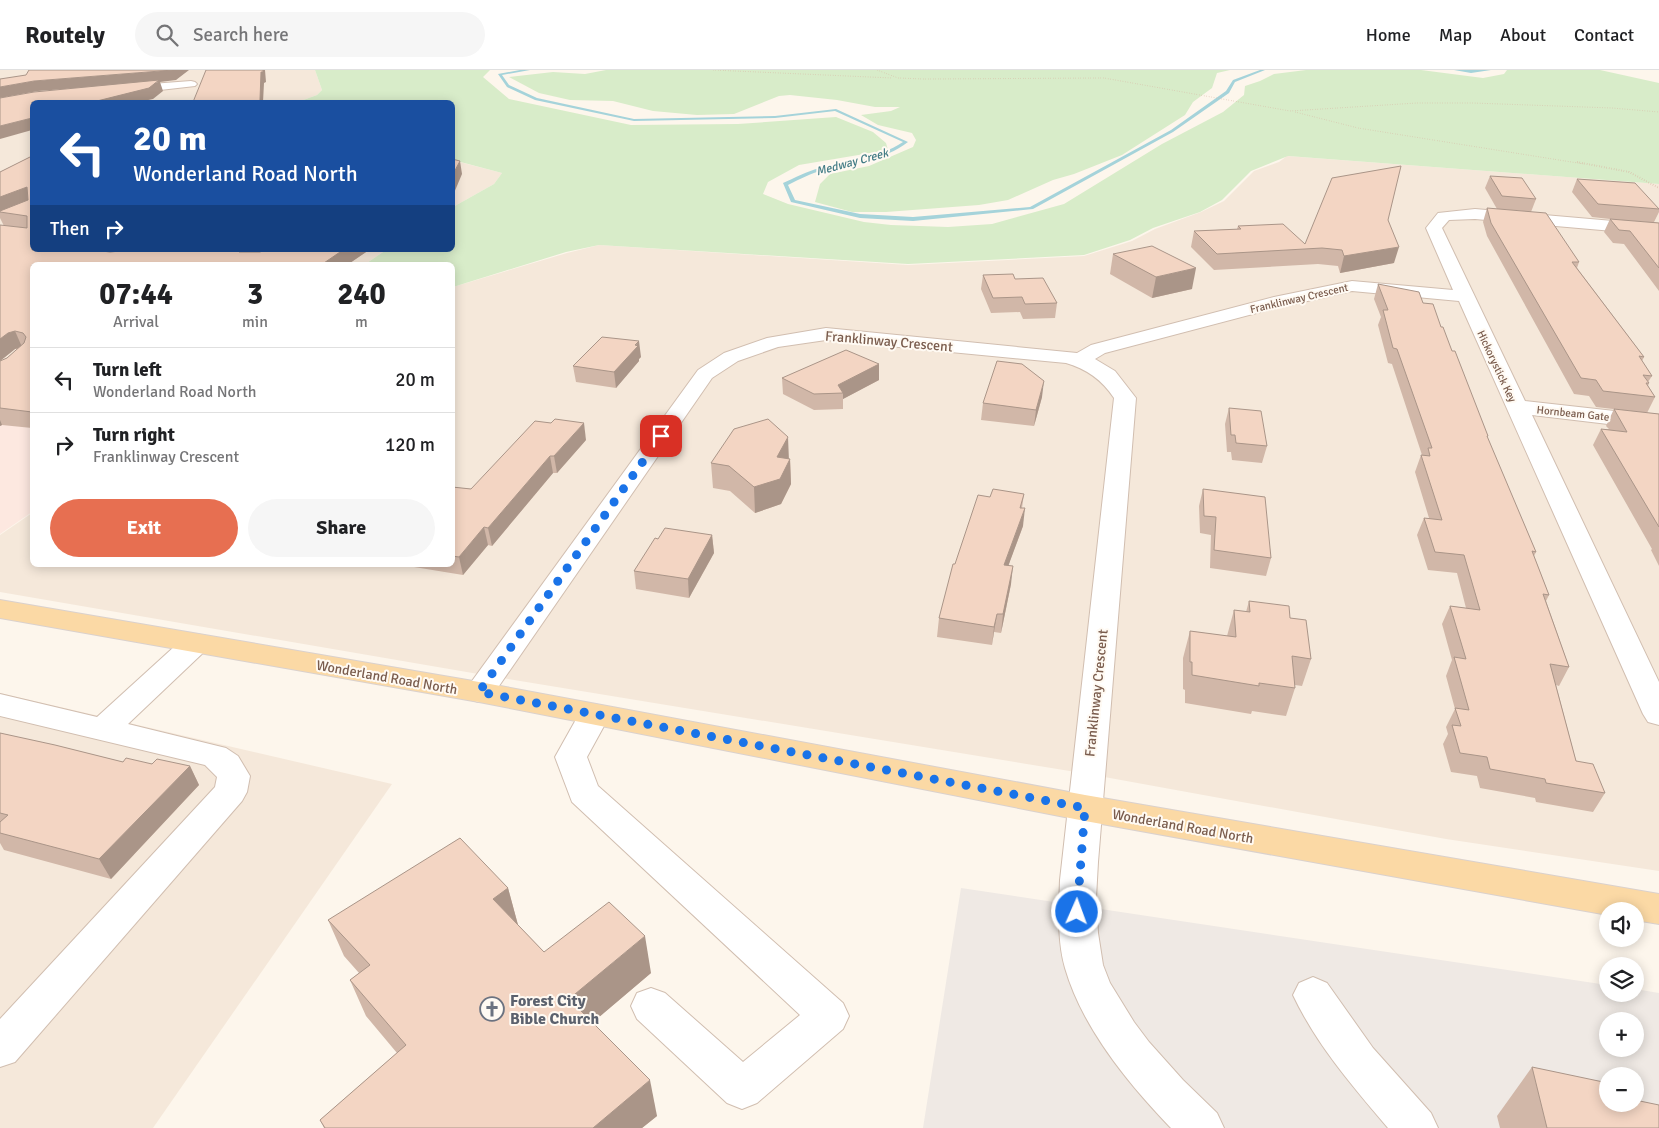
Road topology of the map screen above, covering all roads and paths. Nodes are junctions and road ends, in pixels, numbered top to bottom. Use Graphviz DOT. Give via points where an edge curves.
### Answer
graph roads {
  1 [pos="183,70"];
  2 [pos="713,70"];
  3 [pos="877,70"];
  4 [pos="898,78"];
  5 [pos="191,84"];
  6 [pos="115,91"];
  7 [pos="181,100"];
  8 [pos="1290,111"];
  9 [pos="1659,112"];
  10 [pos="1659,188"];
  11 [pos="1659,230"];
  12 [pos="1465,296"];
  13 [pos="1080,360"];
  14 [pos="1517,407"];
  15 [pos="1659,423"];
  16 [pos="0,609"];
  17 [pos="196,643"];
  18 [pos="479,692"];
  19 [pos="0,705"];
  20 [pos="594,714"];
  21 [pos="1659,714"];
  22 [pos="103,729"];
  23 [pos="1085,808"];
  24 [pos="1659,909"];
  25 [pos="1313,996"];
  26 [pos="652,1006"];
  27 [pos="0,1048"];
  28 [pos="1202,1128"];
  29 [pos="1416,1128"];
  1 -- 5 [label="street"];
  2 -- 4 [label="path"];
  3 -- 4 [label="path"];
  4 -- 8 [label="path" via="1104,78"];
  5 -- 6 [label="street"];
  5 -- 7 [label="street"];
  8 -- 9 [label="path" via="1474,103"];
  8 -- 10 [label="path" via="1358,128 1629,172"];
  11 -- 12 [label="street, Hickorystick Key" via="1475,214 1444,216 1434,228"];
  12 -- 13 [label="street, Franklinway Crescent" via="1352,286 1098,349"];
  12 -- 14 [label="street, Hickorystick Key"];
  13 -- 18 [label="street, Franklinway Crescent" via="826,334 774,342 731,357 705,374"];
  13 -- 23 [label="street, Franklinway Crescent" via="1114,380 1125,398"];
  14 -- 15 [label="street, Hornbeam Gate"];
  14 -- 21 [label="street, Hickorystick Key"];
  16 -- 17 [label="main road, Wonderland Road North"];
  17 -- 18 [label="main road, Wonderland Road North"];
  17 -- 22 [label="street"];
  18 -- 20 [label="main road, Wonderland Road North"];
  19 -- 22 [label="street"];
  20 -- 23 [label="main road, Wonderland Road North"];
  20 -- 26 [label="street" via="571,757 584,793 829,1016 742,1089"];
  22 -- 27 [label="street" via="215,756 234,776 230,792"];
  23 -- 24 [label="main road, Wonderland Road North"];
  23 -- 28 [label="street, Franklinway Crescent" via="1077,896 1077,929 1084,970 1107,1015 1133,1054 1169,1098"];
  25 -- 29 [label="street" via="1358,1062"];
}
